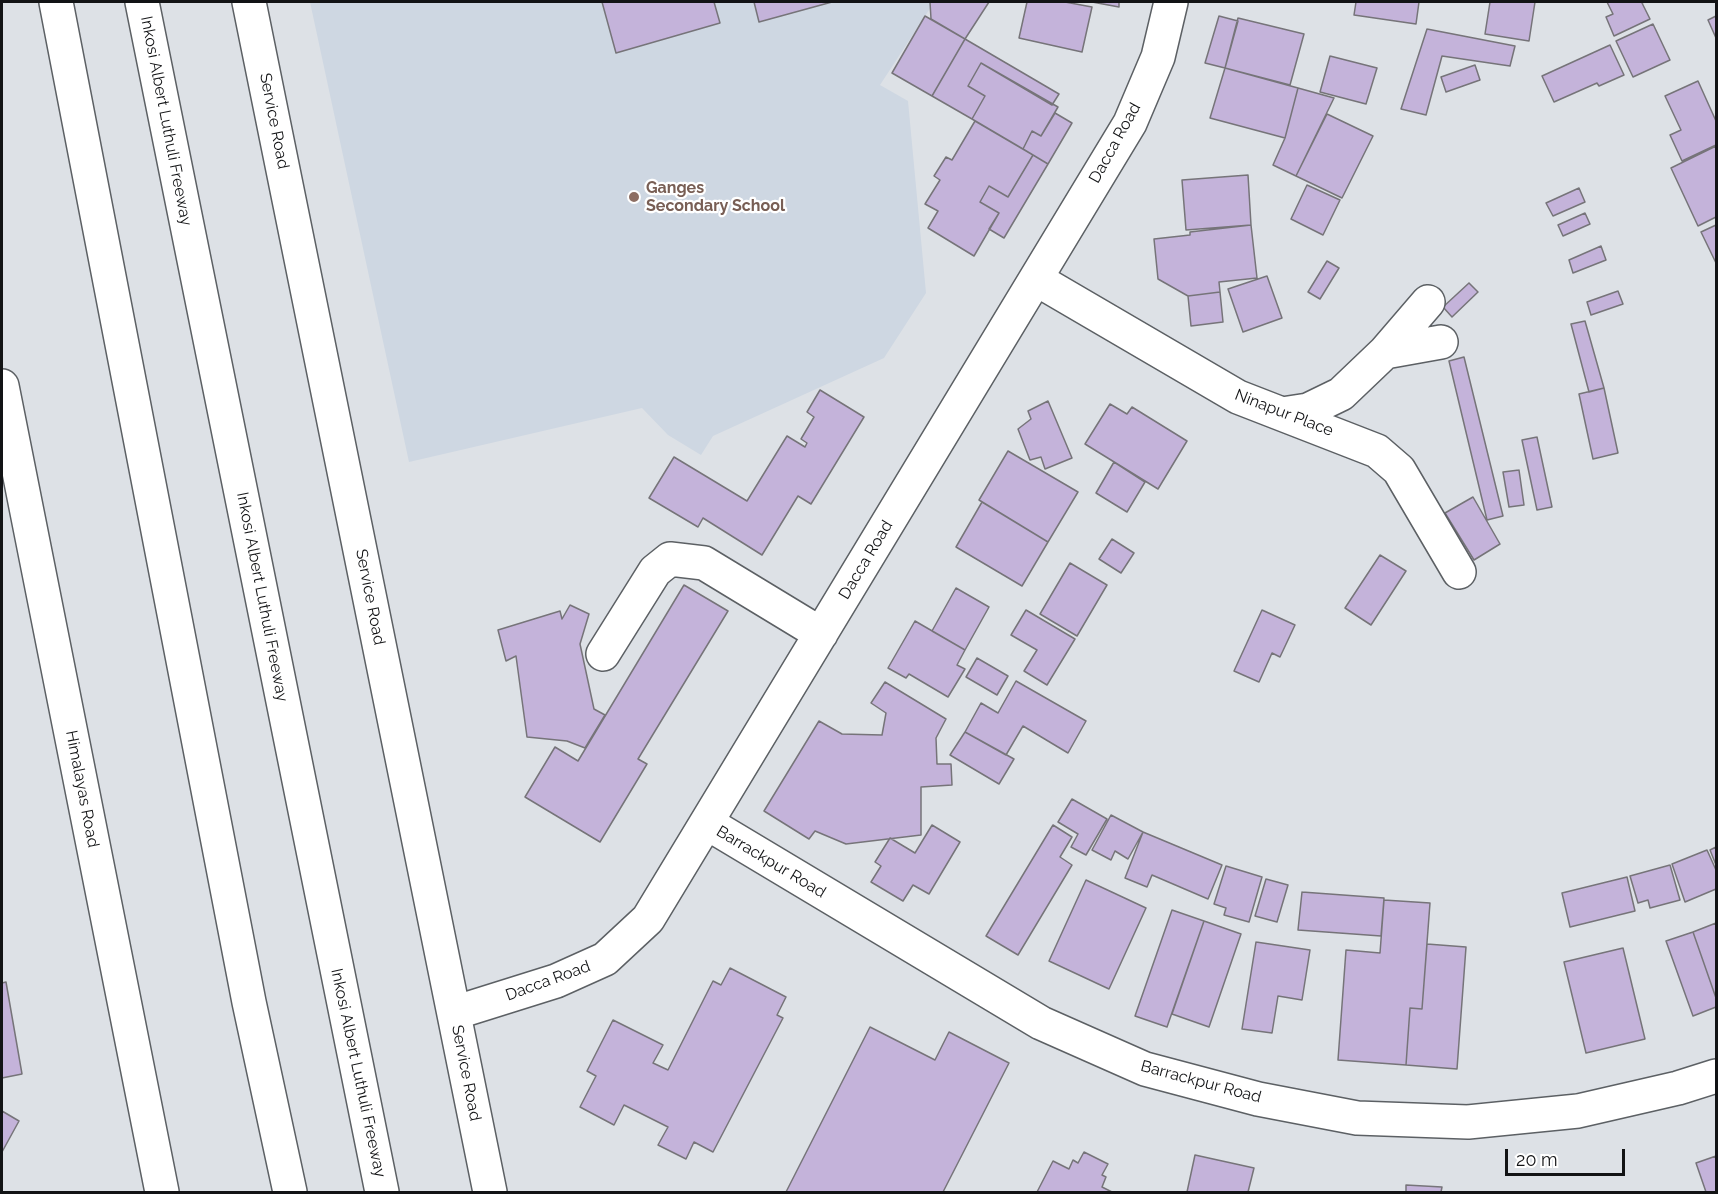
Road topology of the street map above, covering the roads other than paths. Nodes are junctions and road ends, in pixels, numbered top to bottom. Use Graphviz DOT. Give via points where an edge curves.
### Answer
graph roads {
  1 [pos="32,2"];
  2 [pos="56,2"];
  3 [pos="142,2"];
  4 [pos="249,2"];
  5 [pos="1171,2"];
  6 [pos="102,234"];
  7 [pos="1036,279"];
  8 [pos="1428,302"];
  9 [pos="1442,342"];
  10 [pos="1385,352"];
  11 [pos="2,387"];
  12 [pos="1282,414"];
  13 [pos="1459,572"];
  14 [pos="821,634"];
  15 [pos="603,654"];
  16 [pos="707,823"];
  17 [pos="454,1013"];
  18 [pos="1716,1076"];
  19 [pos="162,1192"];
  20 [pos="290,1192"];
  21 [pos="382,1192"];
  22 [pos="490,1192"];
  1 -- 6 [label="main road"];
  2 -- 6 [label="main road"];
  3 -- 21 [label="main road, Inkosi Albert Luthuli Freeway"];
  4 -- 17 [label="main road, Service Road"];
  5 -- 7 [label="main road, Dacca Road" via="1158,57 1130,123"];
  6 -- 20 [label="main road" via="249,1002"];
  7 -- 12 [label="main road, Ninapur Place" via="1238,397"];
  7 -- 14 [label="main road, Dacca Road"];
  8 -- 10 [label="main road"];
  9 -- 10 [label="main road"];
  10 -- 12 [label="main road" via="1341,394 1308,410"];
  11 -- 19 [label="main road, Himalayas Road"];
  12 -- 13 [label="main road, Ninapur Place" via="1377,452 1399,470"];
  14 -- 15 [label="main road" via="704,563 670,559 655,572"];
  14 -- 16 [label="main road, Dacca Road"];
  16 -- 17 [label="main road, Dacca Road" via="648,919 605,959 556,981"];
  16 -- 18 [label="main road, Barrackpur Road" via="1041,1023 1145,1069 1258,1099 1357,1118 1468,1122 1578,1111"];
  17 -- 22 [label="main road, Service Road"];
}
